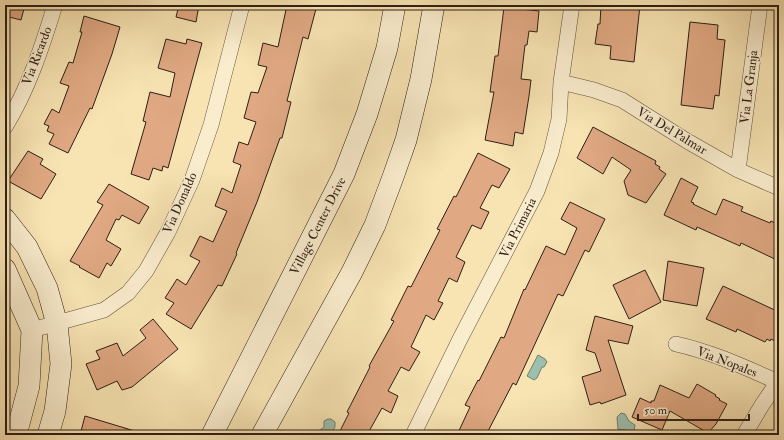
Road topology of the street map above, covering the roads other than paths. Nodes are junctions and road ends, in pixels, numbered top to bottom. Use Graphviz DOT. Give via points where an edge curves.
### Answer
graph roads {
  1 [pos="55,5"];
  2 [pos="242,5"];
  3 [pos="395,5"];
  4 [pos="434,5"];
  5 [pos="572,5"];
  6 [pos="760,5"];
  7 [pos="561,82"];
  8 [pos="5,127"];
  9 [pos="738,170"];
  10 [pos="779,188"];
  11 [pos="5,219"];
  12 [pos="5,269"];
  13 [pos="57,324"];
  14 [pos="32,330"];
  15 [pos="676,344"];
  16 [pos="778,381"];
  17 [pos="16,435"];
  18 [pos="48,435"];
  19 [pos="212,435"];
  20 [pos="262,435"];
  21 [pos="413,435"];
  22 [pos="744,435"];
  1 -- 8 [label="street, Via Ricardo" via="32,73 15,112"];
  2 -- 13 [label="street, Via Donaldo" via="213,118 192,180 150,265 128,293 104,310"];
  3 -- 19 [label="main road, Village Center Drive" via="387,48 367,114 344,174"];
  4 -- 20 [label="main road" via="421,79 406,140 374,225 352,272"];
  5 -- 7 [label="street, Via Primaria"];
  6 -- 9 [label="street, Via La Granja"];
  7 -- 9 [label="street, Via Del Palmar" via="622,100"];
  7 -- 21 [label="street, Via Primaria" via="558,126 552,152 537,190"];
  9 -- 10 [label="street, Via Del Palmar"];
  11 -- 13 [label="main road" via="27,247 47,288"];
  12 -- 14 [label="main road"];
  13 -- 14 [label="street, Via Donaldo"];
  13 -- 18 [label="main road" via="61,364 55,411"];
  14 -- 17 [label="main road" via="29,386"];
  15 -- 16 [label="street, Via Nopales" via="698,349"];
  16 -- 22 [label="street"];
}
